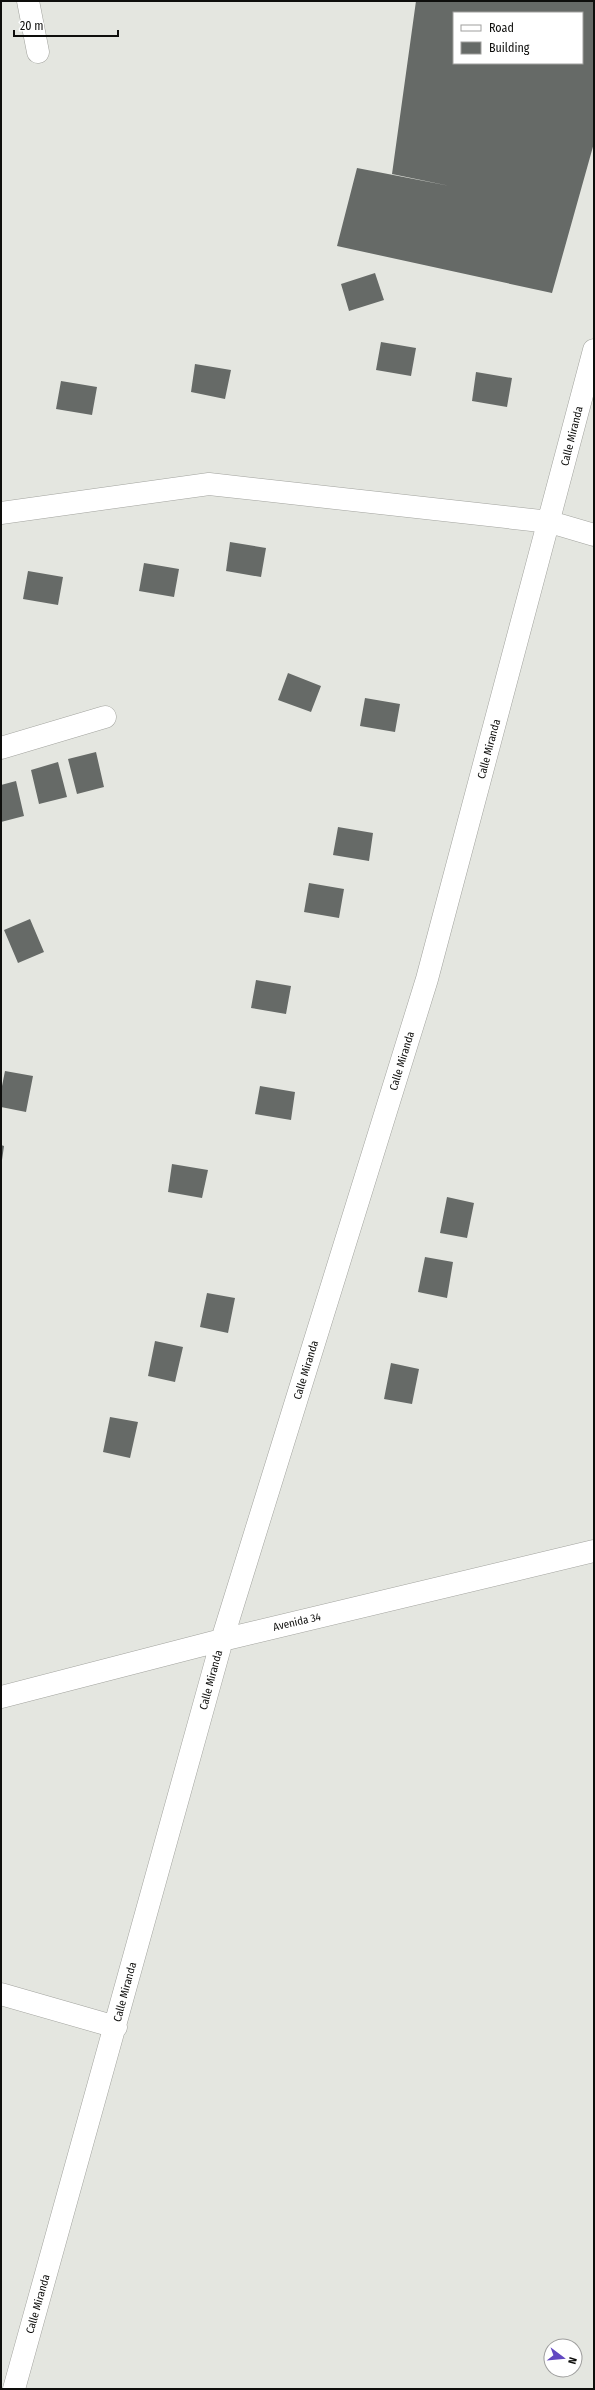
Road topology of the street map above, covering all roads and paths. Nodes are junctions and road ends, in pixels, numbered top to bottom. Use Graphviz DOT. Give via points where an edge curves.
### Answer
graph roads {
  1 [pos="28,1"];
  2 [pos="38,52"];
  3 [pos="594,350"];
  4 [pos="1,513"];
  5 [pos="550,522"];
  6 [pos="594,535"];
  7 [pos="105,717"];
  8 [pos="1,748"];
  9 [pos="594,1551"];
  10 [pos="222,1640"];
  11 [pos="1,1696"];
  12 [pos="1,1994"];
  13 [pos="116,2027"];
  14 [pos="14,2389"];
  1 -- 2 [label="street"];
  3 -- 5 [label="street, Calle Miranda"];
  4 -- 5 [label="street" via="209,484"];
  5 -- 6 [label="street"];
  5 -- 10 [label="street, Calle Miranda" via="427,978"];
  7 -- 8 [label="street"];
  9 -- 10 [label="street, Avenida 34"];
  10 -- 11 [label="street, Avenida 34"];
  10 -- 13 [label="street, Calle Miranda"];
  12 -- 13 [label="street"];
  13 -- 14 [label="street, Calle Miranda"];
}
